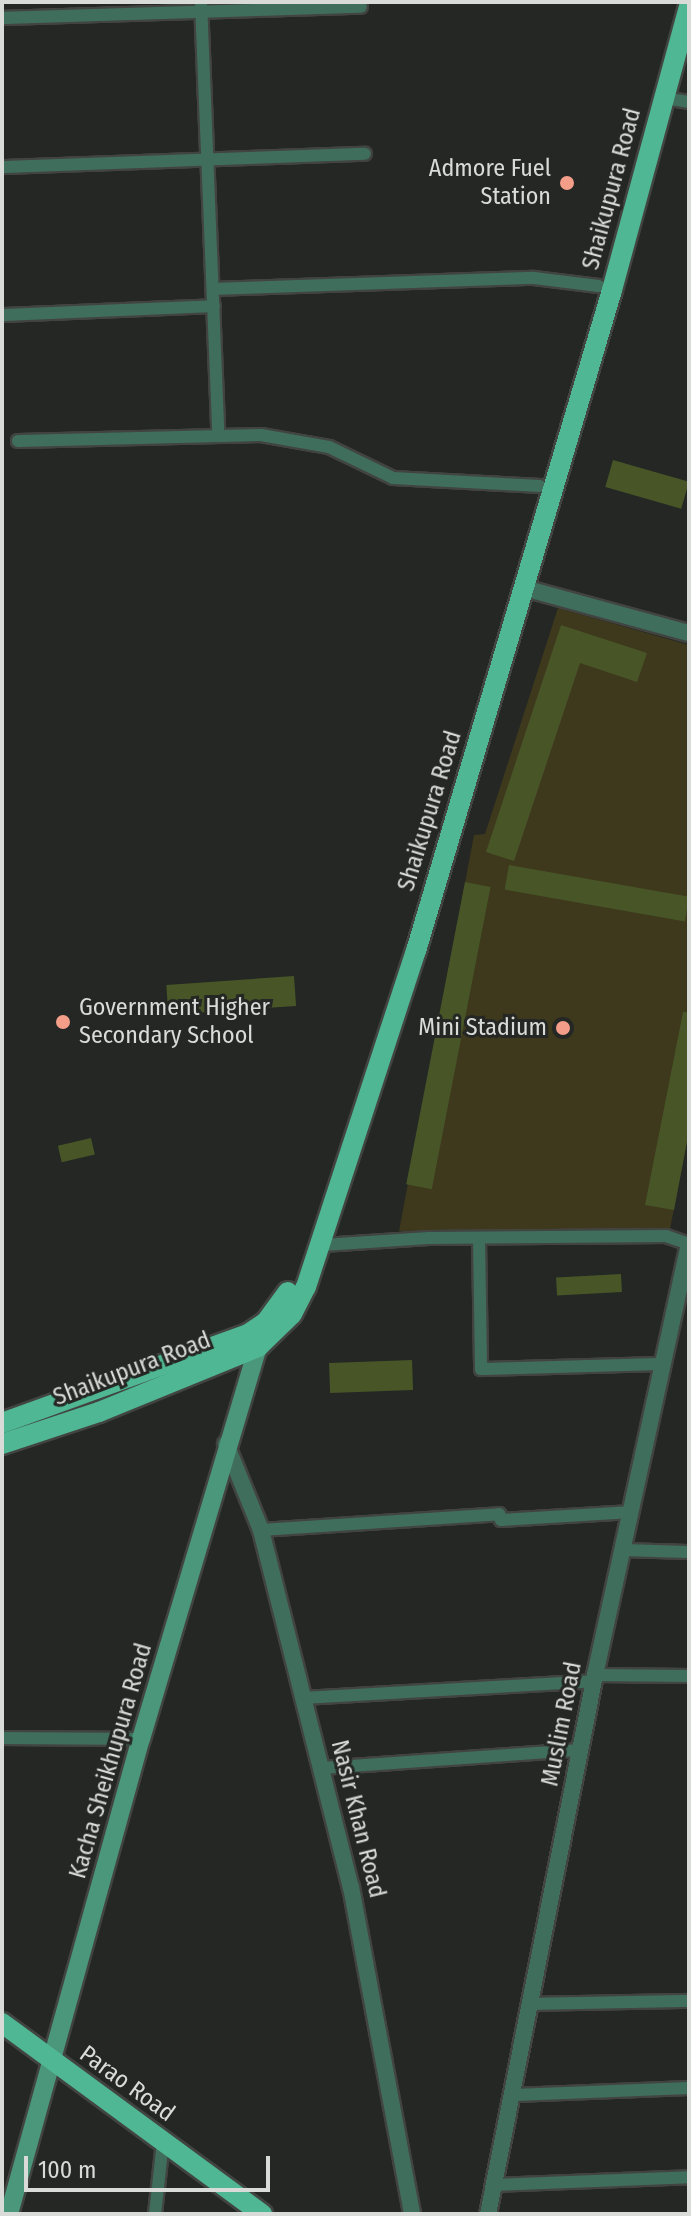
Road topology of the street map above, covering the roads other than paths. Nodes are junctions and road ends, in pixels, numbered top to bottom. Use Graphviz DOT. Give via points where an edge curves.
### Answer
graph roads {
  1 [pos="676,2"];
  2 [pos="201,6"];
  3 [pos="361,7"];
  4 [pos="689,7"];
  5 [pos="2,18"];
  6 [pos="664,98"];
  7 [pos="689,102"];
  8 [pos="365,154"];
  9 [pos="208,162"];
  10 [pos="2,167"];
  11 [pos="599,286"];
  12 [pos="213,289"];
  13 [pos="214,306"];
  14 [pos="2,315"];
  15 [pos="218,434"];
  16 [pos="18,441"];
  17 [pos="540,486"];
  18 [pos="524,588"];
  19 [pos="689,633"];
  20 [pos="479,1238"];
  21 [pos="689,1244"];
  22 [pos="323,1245"];
  23 [pos="685,1273"];
  24 [pos="266,1322"];
  25 [pos="258,1347"];
  26 [pos="662,1364"];
  27 [pos="2,1423"];
  28 [pos="2,1444"];
  29 [pos="226,1444"];
  30 [pos="632,1512"];
  31 [pos="261,1530"];
  32 [pos="622,1550"];
  33 [pos="689,1552"];
  34 [pos="689,1676"];
  35 [pos="594,1678"];
  36 [pos="303,1698"];
  37 [pos="2,1738"];
  38 [pos="141,1739"];
  39 [pos="581,1750"];
  40 [pos="321,1768"];
  41 [pos="689,2001"];
  42 [pos="532,2004"];
  43 [pos="2,2023"];
  44 [pos="53,2063"];
  45 [pos="689,2088"];
  46 [pos="515,2095"];
  47 [pos="163,2142"];
  48 [pos="689,2177"];
  49 [pos="494,2185"];
  50 [pos="251,2210"];
  51 [pos="9,2214"];
  52 [pos="155,2214"];
  53 [pos="412,2214"];
  54 [pos="488,2214"];
  1 -- 11 [label="main road, Shaikupura Road"];
  2 -- 3 [label="street"];
  2 -- 5 [label="street"];
  2 -- 9 [label="street"];
  4 -- 6 [label="main road, Shaikupura Road"];
  6 -- 7 [label="street"];
  6 -- 18 [label="main road, Shaikupura Road"];
  8 -- 9 [label="street"];
  9 -- 10 [label="street"];
  9 -- 12 [label="street"];
  11 -- 12 [label="street" via="534,278"];
  11 -- 17 [label="main road, Shaikupura Road"];
  12 -- 13 [label="street"];
  13 -- 14 [label="street"];
  13 -- 15 [label="street"];
  15 -- 16 [label="street"];
  15 -- 17 [label="street" via="317,443 386,477"];
  17 -- 24 [label="main road, Shaikupura Road" via="311,1241 281,1306"];
  18 -- 19 [label="street"];
  18 -- 22 [label="main road, Shaikupura Road"];
  20 -- 21 [label="street" via="666,1236"];
  20 -- 22 [label="street"];
  20 -- 26 [label="street" via="481,1369"];
  21 -- 23 [label="street, Muslim Road"];
  22 -- 25 [label="main road, Shaikupura Road" via="292,1314"];
  23 -- 26 [label="street, Muslim Road"];
  24 -- 25 [label="main road, Kacha Sheikhupura Road"];
  24 -- 27 [label="main road, Shaikupura Road" via="248,1334"];
  25 -- 28 [label="main road, Shaikupura Road" via="99,1412"];
  25 -- 29 [label="main road, Kacha Sheikhupura Road"];
  26 -- 30 [label="street, Muslim Road"];
  29 -- 31 [label="street, Nasir Khan Road"];
  29 -- 38 [label="main road, Kacha Sheikhupura Road"];
  30 -- 31 [label="street" via="501,1520 499,1514"];
  30 -- 32 [label="street, Muslim Road"];
  31 -- 36 [label="street, Nasir Khan Road"];
  32 -- 33 [label="street"];
  32 -- 35 [label="street, Muslim Road"];
  34 -- 35 [label="street"];
  35 -- 36 [label="street"];
  35 -- 39 [label="street, Muslim Road"];
  36 -- 40 [label="street, Nasir Khan Road"];
  37 -- 38 [label="street"];
  38 -- 44 [label="main road, Kacha Sheikhupura Road"];
  39 -- 40 [label="street"];
  39 -- 42 [label="street, Muslim Road"];
  40 -- 53 [label="street, Nasir Khan Road" via="351,1887"];
  41 -- 42 [label="street"];
  42 -- 46 [label="street, Muslim Road"];
  43 -- 44 [label="main road, Parao Road"];
  44 -- 47 [label="main road, Parao Road"];
  44 -- 51 [label="main road, Kacha Sheikhupura Road"];
  45 -- 46 [label="street"];
  46 -- 49 [label="street, Muslim Road"];
  47 -- 50 [label="main road, Parao Road"];
  47 -- 52 [label="street"];
  48 -- 49 [label="street"];
  49 -- 54 [label="street, Muslim Road"];
}
